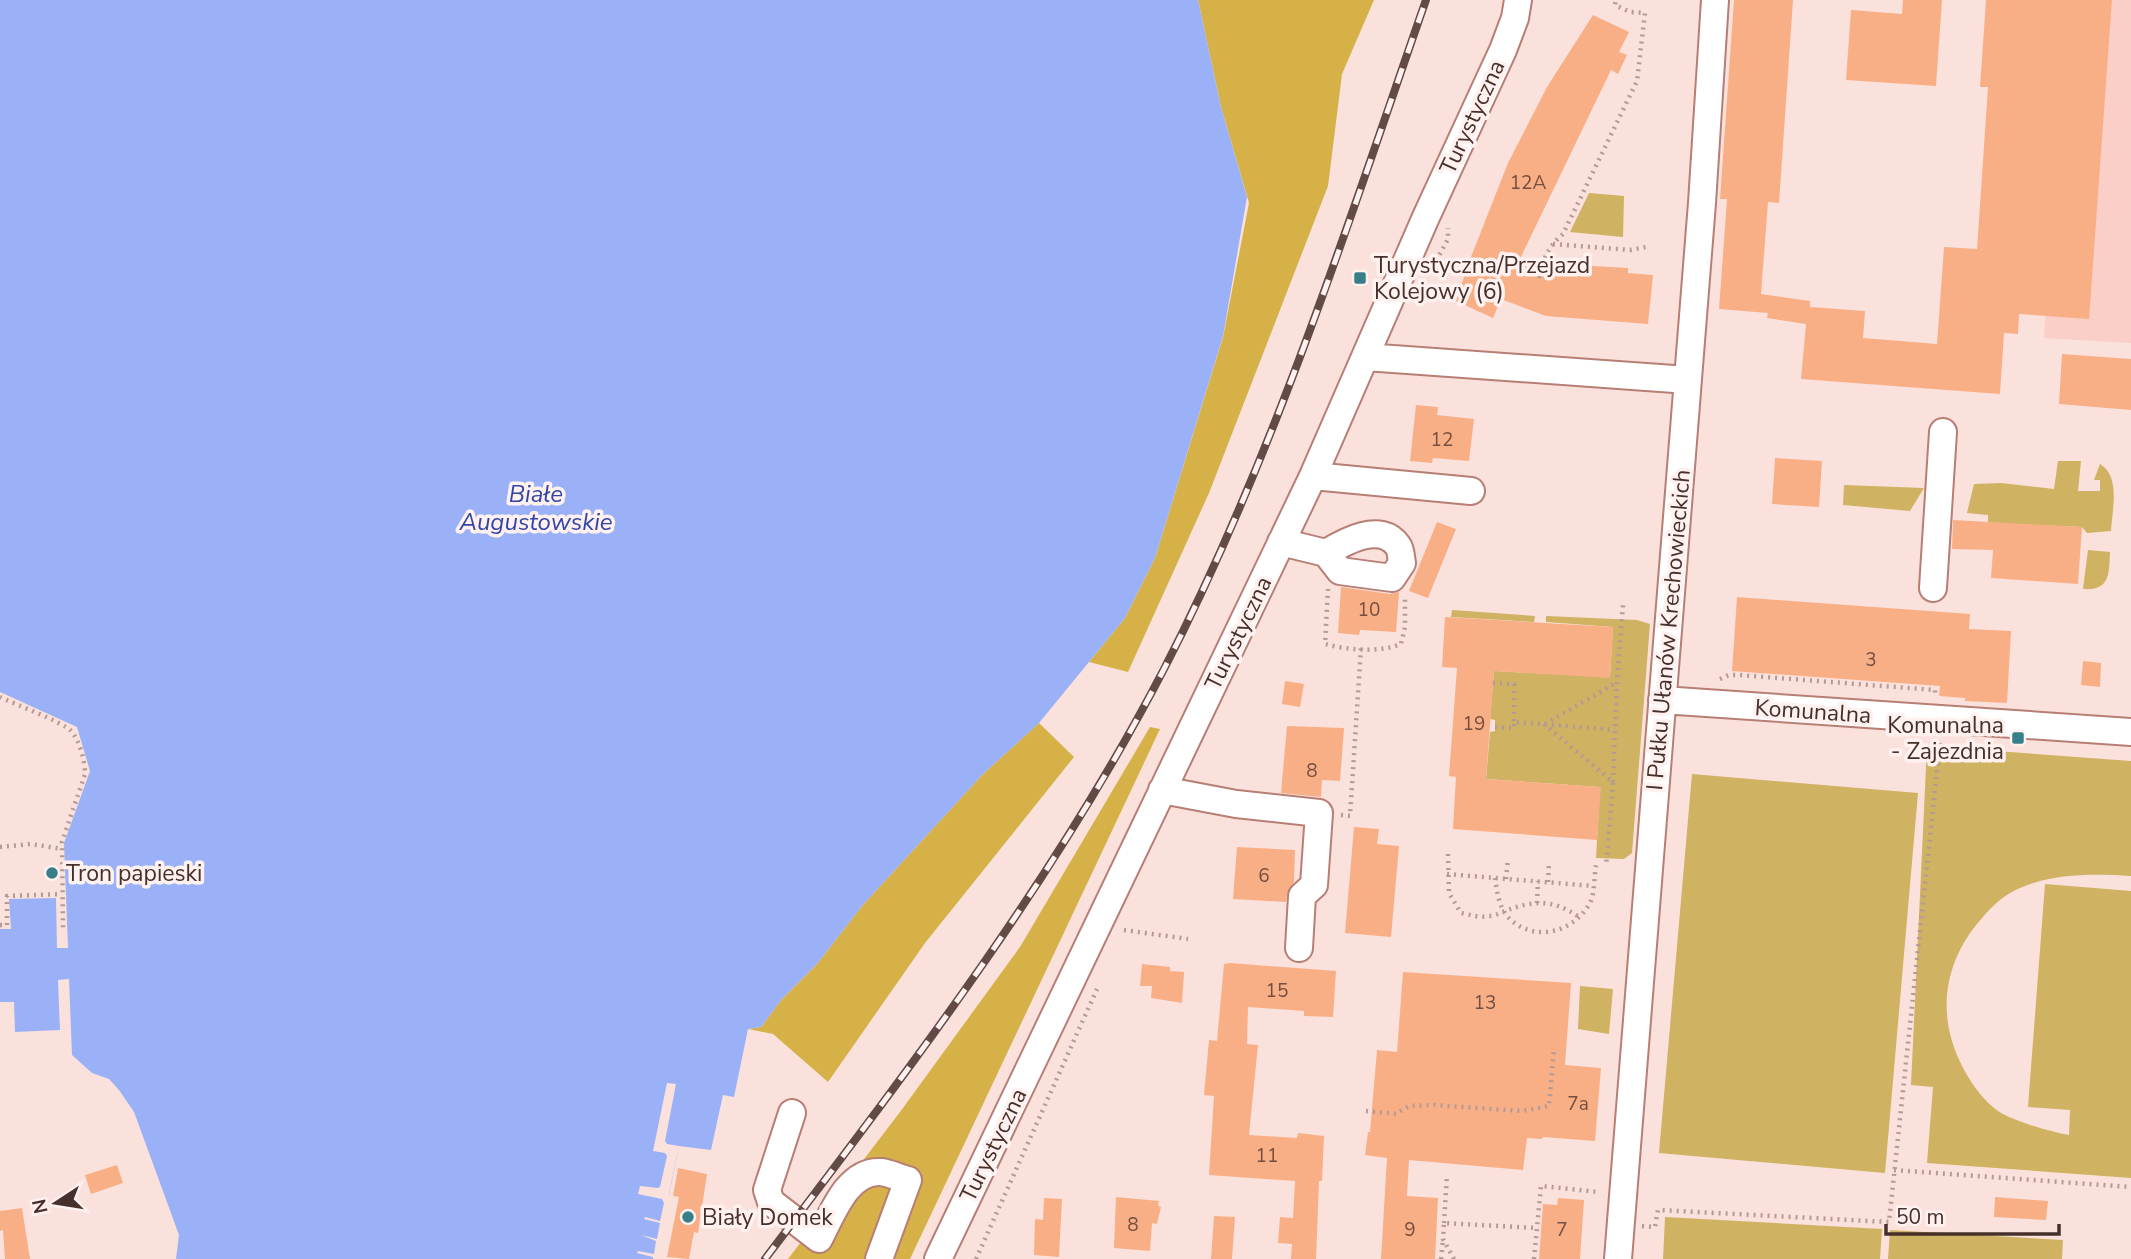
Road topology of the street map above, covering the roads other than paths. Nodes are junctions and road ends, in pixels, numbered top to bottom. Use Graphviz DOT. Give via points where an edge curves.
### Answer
graph roads {
  1 [pos="1518,0"];
  2 [pos="1715,0"];
  3 [pos="1365,357"];
  4 [pos="1688,380"];
  5 [pos="1943,432"];
  6 [pos="1313,476"];
  7 [pos="1471,491"];
  8 [pos="1282,542"];
  9 [pos="1325,553"];
  10 [pos="1933,588"];
  11 [pos="1662,700"];
  12 [pos="2131,732"];
  13 [pos="1163,790"];
  14 [pos="1298,948"];
  15 [pos="792,1113"];
  16 [pos="813,1249"];
  17 [pos="879,1259"];
  18 [pos="938,1259"];
  19 [pos="1618,1259"];
  1 -- 3 [label="street, Turystyczna" via="1503,50"];
  2 -- 4 [label="street, I Pułku Ułanów Krechowieckich"];
  3 -- 4 [label="street"];
  3 -- 6 [label="street, Turystyczna"];
  4 -- 11 [label="street, I Pułku Ułanów Krechowieckich"];
  5 -- 10 [label="street"];
  6 -- 7 [label="street"];
  6 -- 8 [label="street, Turystyczna"];
  8 -- 9 [label="street"];
  8 -- 13 [label="street, Turystyczna"];
  9 -- 9 [label="street" via="1340,571 1392,578 1402,563 1399,547 1385,536 1364,535"];
  11 -- 12 [label="street, Komunalna"];
  11 -- 19 [label="street, I Pułku Ułanów Krechowieckich"];
  13 -- 14 [label="street" via="1319,813 1314,885 1303,896"];
  13 -- 18 [label="street, Turystyczna"];
  15 -- 16 [label="street" via="768,1197"];
  16 -- 17 [label="street" via="840,1199 861,1176 883,1172 908,1181"];
}
